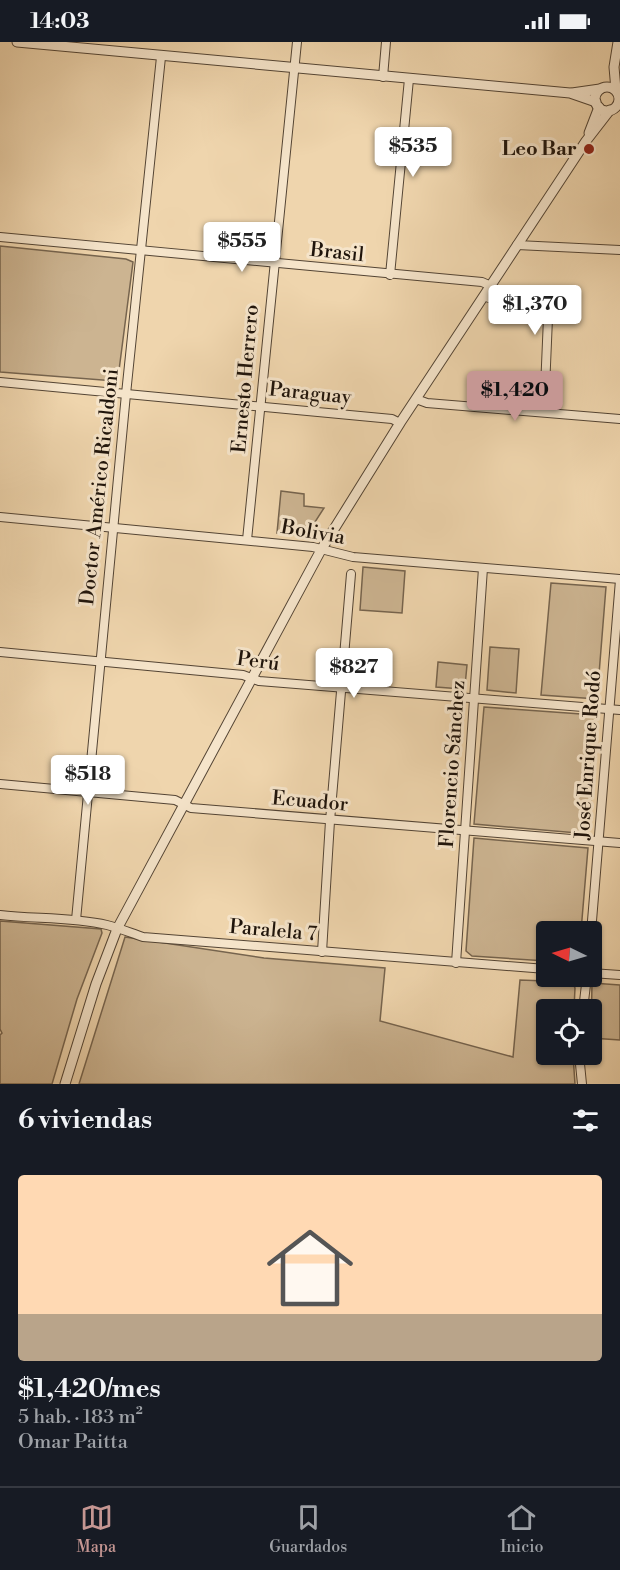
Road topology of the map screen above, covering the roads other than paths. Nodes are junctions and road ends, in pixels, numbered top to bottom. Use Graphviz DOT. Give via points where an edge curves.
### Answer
graph roads {
  1 [pos="16,42"];
  2 [pos="297,42"];
  3 [pos="386,42"];
  4 [pos="618,42"];
  5 [pos="161,57"];
  6 [pos="614,67"];
  7 [pos="294,69"];
  8 [pos="383,76"];
  9 [pos="410,79"];
  10 [pos="602,88"];
  11 [pos="618,92"];
  12 [pos="570,93"];
  13 [pos="597,104"];
  14 [pos="615,108"];
  15 [pos="586,141"];
  16 [pos="0,237"];
  17 [pos="517,245"];
  18 [pos="620,250"];
  19 [pos="142,252"];
  20 [pos="274,263"];
  21 [pos="390,275"];
  22 [pos="490,286"];
  23 [pos="484,296"];
  24 [pos="0,382"];
  25 [pos="126,394"];
  26 [pos="416,399"];
  27 [pos="261,405"];
  28 [pos="544,412"];
  29 [pos="620,419"];
  30 [pos="400,423"];
  31 [pos="0,517"];
  32 [pos="113,528"];
  33 [pos="247,540"];
  34 [pos="321,550"];
  35 [pos="483,568"];
  36 [pos="351,574"];
  37 [pos="620,579"];
  38 [pos="0,652"];
  39 [pos="99,663"];
  40 [pos="252,678"];
  41 [pos="342,687"];
  42 [pos="474,698"];
  43 [pos="608,709"];
  44 [pos="620,710"];
  45 [pos="0,784"];
  46 [pos="87,793"];
  47 [pos="183,804"];
  48 [pos="330,821"];
  49 [pos="465,829"];
  50 [pos="599,841"];
  51 [pos="620,843"];
  52 [pos="0,915"];
  53 [pos="76,920"];
  54 [pos="592,921"];
  55 [pos="117,928"];
  56 [pos="322,952"];
  57 [pos="456,963"];
  58 [pos="536,968"];
  59 [pos="602,974"];
  60 [pos="620,975"];
  61 [pos="580,1065"];
  62 [pos="65,1084"];
  63 [pos="582,1084"];
  1 -- 5 [label="street"];
  2 -- 7 [label="street, Ernesto Herrero"];
  3 -- 8 [label="street"];
  4 -- 6 [label="street"];
  5 -- 7 [label="street"];
  5 -- 19 [label="street, Doctor Américo Ricaldoni"];
  6 -- 10 [label="street"];
  6 -- 11 [label="street"];
  7 -- 8 [label="street"];
  7 -- 20 [label="street, Ernesto Herrero"];
  8 -- 9 [label="street"];
  9 -- 12 [label="street"];
  9 -- 21 [label="street"];
  10 -- 11 [label="street"];
  10 -- 12 [label="street"];
  10 -- 13 [label="street"];
  11 -- 14 [label="street"];
  12 -- 13 [label="street"];
  13 -- 14 [label="street"];
  13 -- 15 [label="street"];
  14 -- 15 [label="street"];
  15 -- 17 [label="street"];
  16 -- 19 [label="street, Brasil"];
  17 -- 18 [label="street"];
  17 -- 22 [label="street"];
  19 -- 20 [label="street, Brasil"];
  19 -- 25 [label="street, Doctor Américo Ricaldoni"];
  20 -- 21 [label="street, Brasil"];
  20 -- 27 [label="street, Ernesto Herrero"];
  21 -- 22 [label="street, Brasil" via="482,282"];
  22 -- 23 [label="street"];
  23 -- 26 [label="street"];
  23 -- 28 [label="street" via="495,302 538,308 548,318"];
  24 -- 25 [label="street, Paraguay"];
  25 -- 27 [label="street, Paraguay"];
  25 -- 32 [label="street, Doctor Américo Ricaldoni"];
  26 -- 28 [label="street"];
  26 -- 30 [label="street"];
  27 -- 30 [label="street, Paraguay"];
  27 -- 33 [label="street, Ernesto Herrero"];
  28 -- 29 [label="street"];
  30 -- 34 [label="street"];
  31 -- 32 [label="street, Bolivia"];
  32 -- 33 [label="street, Bolivia"];
  32 -- 39 [label="street, Doctor Américo Ricaldoni"];
  33 -- 34 [label="street, Bolivia"];
  34 -- 35 [label="street, Bolivia" via="353,557"];
  34 -- 40 [label="street"];
  35 -- 37 [label="street, Bolivia"];
  35 -- 42 [label="street, Florencio Sánchez"];
  36 -- 41 [label="street"];
  37 -- 43 [label="street, José Enrique Rodó"];
  38 -- 39 [label="street, Perú"];
  39 -- 40 [label="street, Perú"];
  39 -- 46 [label="street, Doctor Américo Ricaldoni"];
  40 -- 41 [label="street, Perú"];
  40 -- 47 [label="street"];
  41 -- 42 [label="street, Perú"];
  41 -- 48 [label="street"];
  42 -- 43 [label="street, Perú"];
  42 -- 49 [label="street, Florencio Sánchez"];
  43 -- 44 [label="street, Perú"];
  43 -- 50 [label="street, José Enrique Rodó"];
  45 -- 46 [label="street, Ecuador"];
  46 -- 47 [label="street, Ecuador" via="175,800"];
  46 -- 53 [label="street, Doctor Américo Ricaldoni"];
  47 -- 48 [label="street, Ecuador" via="191,808"];
  47 -- 55 [label="street"];
  48 -- 49 [label="street, Ecuador"];
  48 -- 56 [label="street"];
  49 -- 50 [label="street, Ecuador"];
  49 -- 57 [label="street, Florencio Sánchez"];
  50 -- 51 [label="street, Ecuador"];
  50 -- 54 [label="street, José Enrique Rodó"];
  52 -- 53 [label="street, Paralela 7"];
  53 -- 55 [label="street, Paralela 7"];
  55 -- 56 [label="street, Paralela 7" via="143,937"];
  55 -- 62 [label="street"];
  56 -- 57 [label="street, Paralela 7"];
  57 -- 58 [label="street, Paralela 7"];
  59 -- 60 [label="street"];
  61 -- 63 [label="street"];
}
